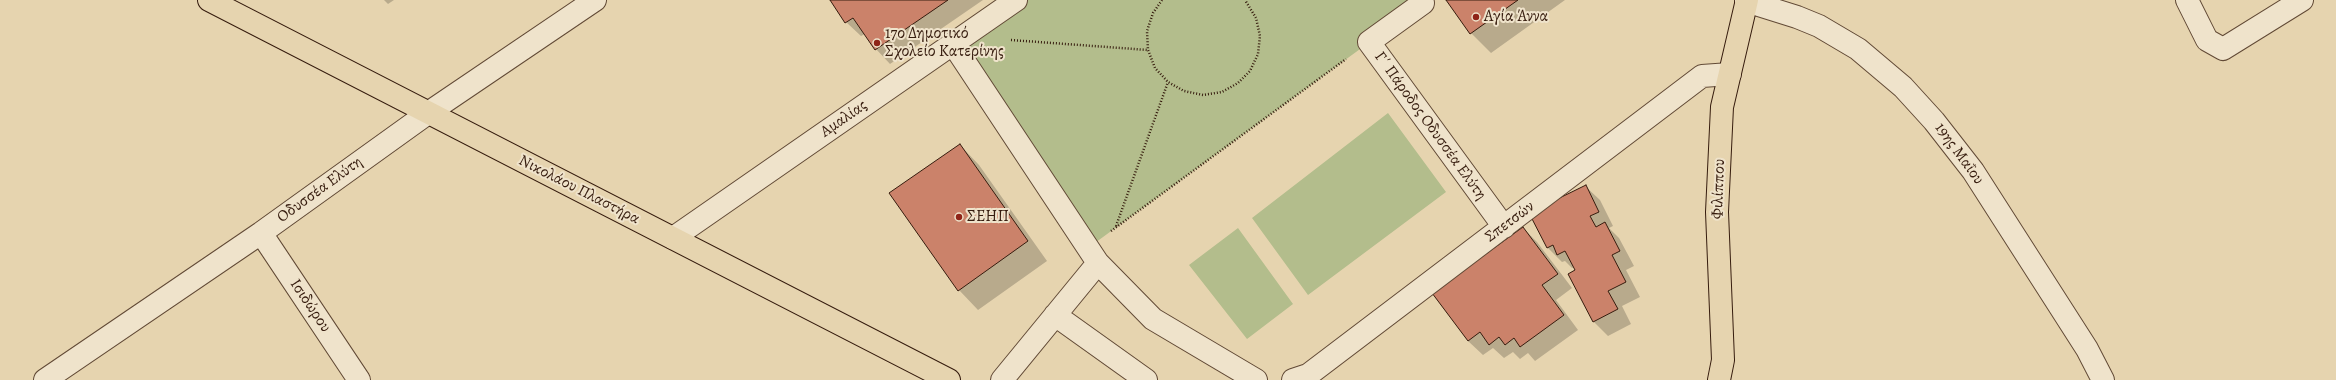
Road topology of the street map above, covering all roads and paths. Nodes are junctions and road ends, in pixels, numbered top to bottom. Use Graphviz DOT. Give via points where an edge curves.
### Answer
graph roads {
  1 [pos="209,0"];
  2 [pos="1016,0"];
  3 [pos="1162,0"];
  4 [pos="1245,0"];
  5 [pos="1420,0"];
  6 [pos="2187,0"];
  7 [pos="2302,0"];
  8 [pos="1747,1"];
  9 [pos="585,2"];
  10 [pos="1009,40"];
  11 [pos="1370,42"];
  12 [pos="953,44"];
  13 [pos="1148,50"];
  14 [pos="1730,74"];
  15 [pos="1168,82"];
  16 [pos="428,113"];
  17 [pos="1504,227"];
  18 [pos="1115,228"];
  19 [pos="261,233"];
  20 [pos="673,238"];
  21 [pos="1093,255"];
  22 [pos="1055,315"];
  23 [pos="45,380"];
  24 [pos="359,380"];
  25 [pos="950,380"];
  26 [pos="1002,380"];
  27 [pos="1146,380"];
  28 [pos="1256,380"];
  29 [pos="1293,380"];
  30 [pos="1719,380"];
  31 [pos="2103,380"];
  1 -- 16 [label="main road, Νικολάου Πλαστήρα"];
  2 -- 12 [label="street, Αμαλίας"];
  3 -- 13 [label="path" via="1153,13 1147,31"];
  4 -- 15 [label="path" via="1256,18 1260,36 1258,54 1250,71 1238,83 1222,92 1203,95 1184,91"];
  5 -- 11 [label="street, Γ΄ Πάροδος Οδυσσέα Ελύτη" via="1423,3"];
  6 -- 7 [label="street" via="2207,40 2223,49"];
  8 -- 14 [label="main road, Φιλίππου"];
  8 -- 31 [label="street, 19ης Μαΐου" via="1797,16 1819,26 1858,49 1903,87 1934,121 1973,171"];
  9 -- 16 [label="street, Οδυσσέα Ελύτη"];
  10 -- 13 [label="path"];
  11 -- 17 [label="street, Γ΄ Πάροδος Οδυσσέα Ελύτη"];
  11 -- 18 [label="path"];
  12 -- 20 [label="street, Αμαλίας"];
  12 -- 21 [label="street"];
  13 -- 15 [label="path" via="1155,68"];
  14 -- 17 [label="street, Σπετσών" via="1702,76"];
  14 -- 30 [label="main road, Φιλίππου" via="1722,107 1717,212 1723,360"];
  15 -- 18 [label="path"];
  16 -- 19 [label="street, Οδυσσέα Ελύτη"];
  16 -- 20 [label="main road, Νικολάου Πλαστήρα"];
  17 -- 29 [label="street, Σπετσών" via="1308,375"];
  18 -- 21 [label="path"];
  19 -- 23 [label="street, Οδυσσέα Ελύτη"];
  19 -- 24 [label="street, Ισιδώρου"];
  20 -- 25 [label="main road, Νικολάου Πλαστήρα"];
  21 -- 22 [label="street"];
  21 -- 28 [label="street" via="1153,319"];
  22 -- 26 [label="street"];
  22 -- 27 [label="street"];
}
